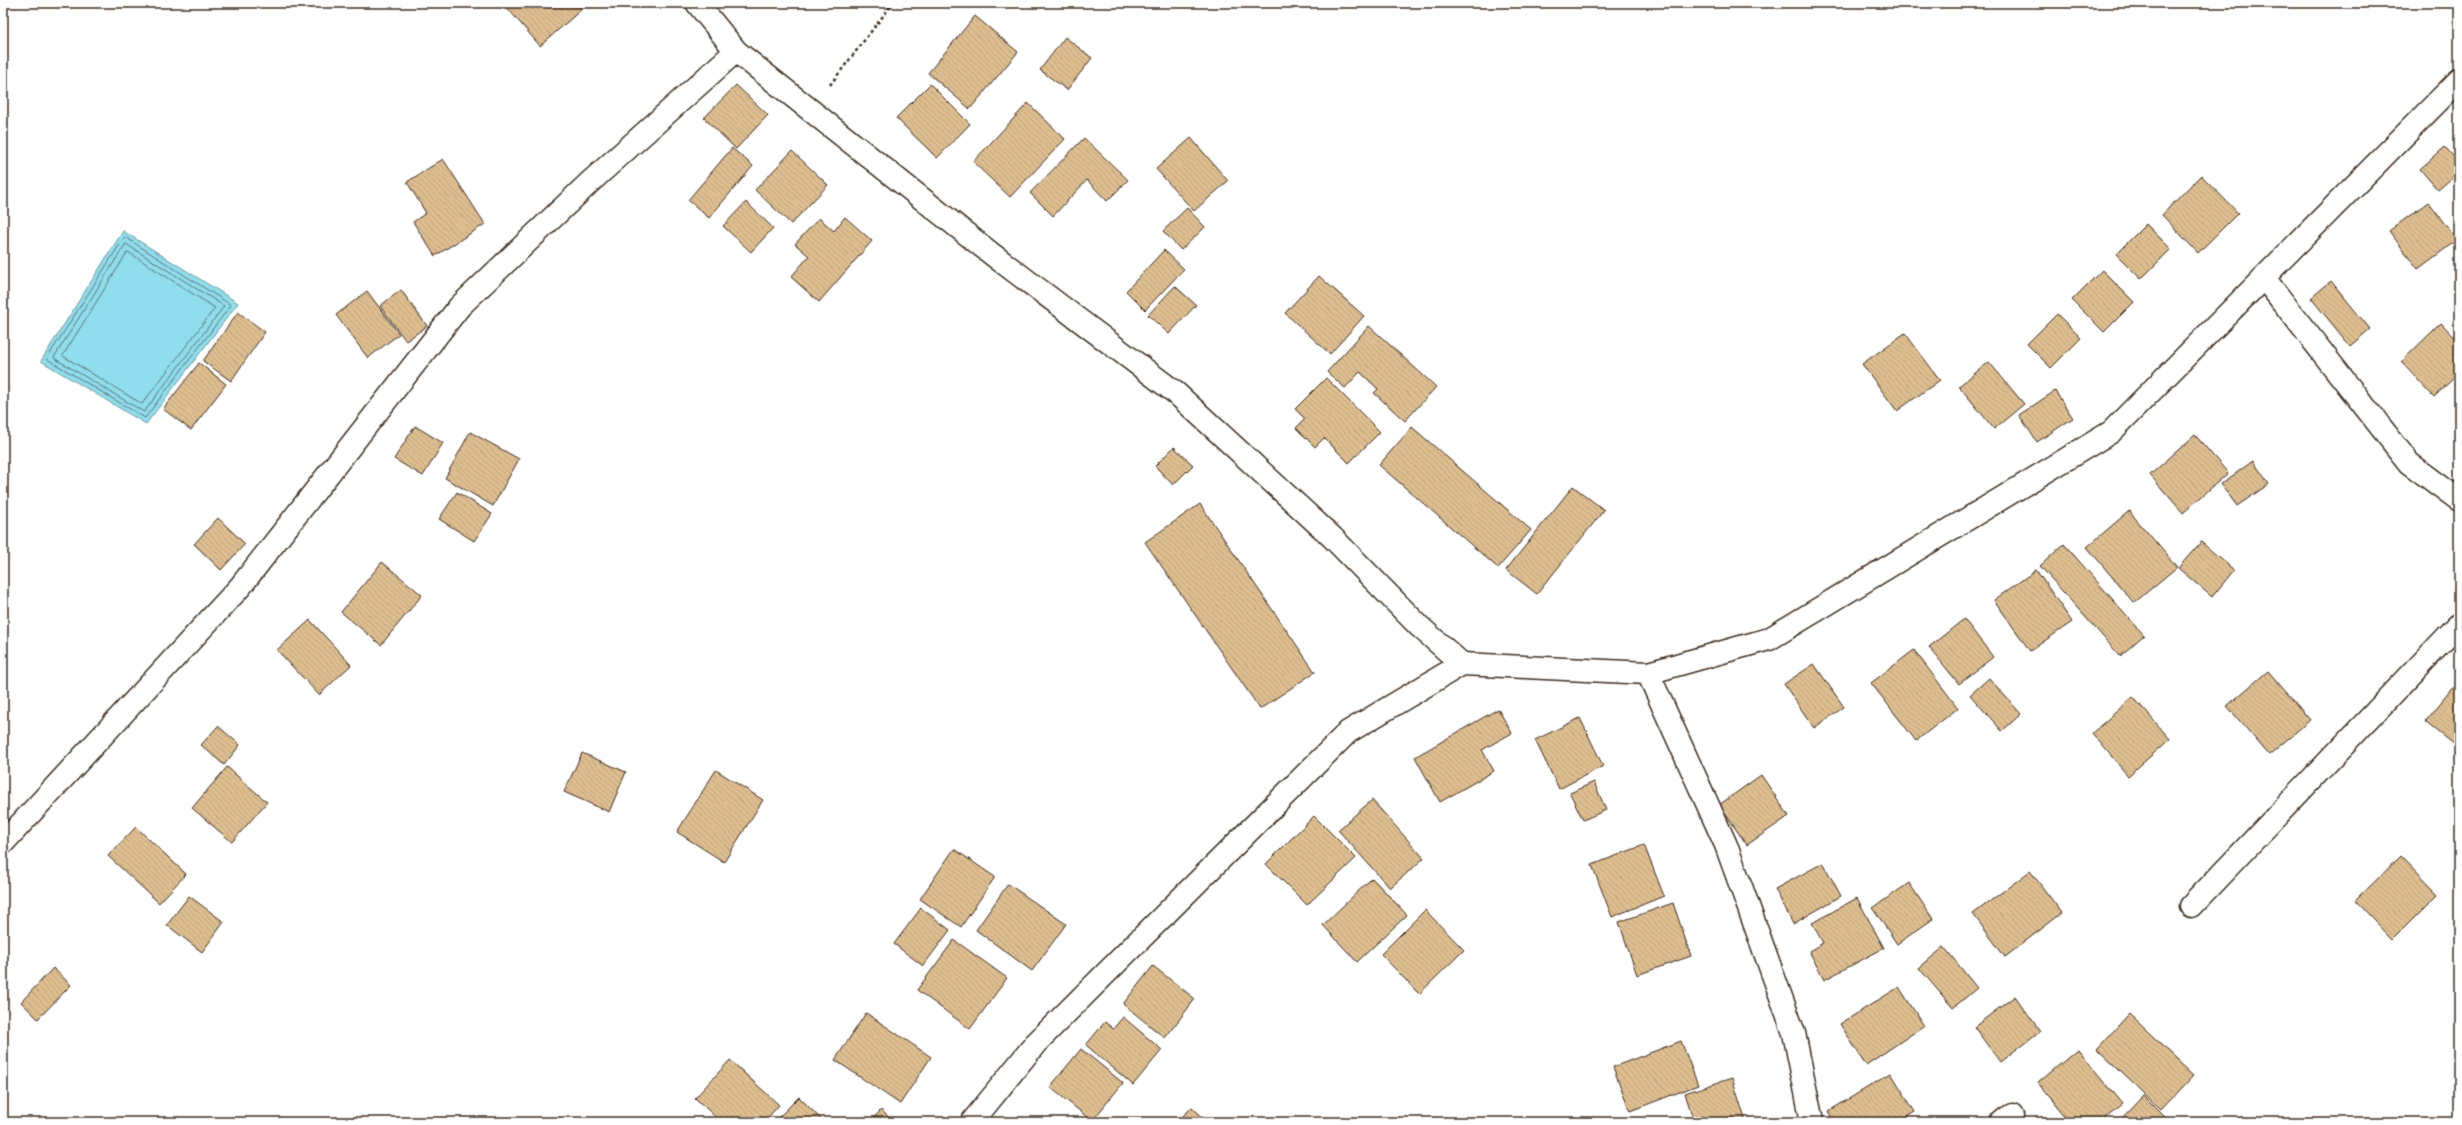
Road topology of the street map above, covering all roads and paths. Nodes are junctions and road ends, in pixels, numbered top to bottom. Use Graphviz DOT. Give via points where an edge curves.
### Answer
graph roads {
  1 [pos="697,3"];
  2 [pos="893,3"];
  3 [pos="736,51"];
  4 [pos="2459,80"];
  5 [pos="811,109"];
  6 [pos="2264,278"];
  7 [pos="2459,500"];
  8 [pos="2459,624"];
  9 [pos="1462,664"];
  10 [pos="1648,673"];
  11 [pos="3,843"];
  12 [pos="2191,906"];
  13 [pos="972,1122"];
  14 [pos="1812,1122"];
  1 -- 3 [label="street"];
  2 -- 5 [label="path"];
  3 -- 5 [label="street"];
  3 -- 11 [label="street" via="589,183 460,306 240,587"];
  4 -- 6 [label="street"];
  5 -- 9 [label="street" via="993,255 1176,393 1332,538 1419,626"];
  6 -- 7 [label="street" via="2409,463"];
  6 -- 10 [label="street" via="2111,432 1769,639"];
  8 -- 12 [label="street"];
  9 -- 10 [label="street"];
  9 -- 13 [label="street" via="1348,732 1036,1043"];
  10 -- 14 [label="street" via="1726,845 1794,1033"];
}
